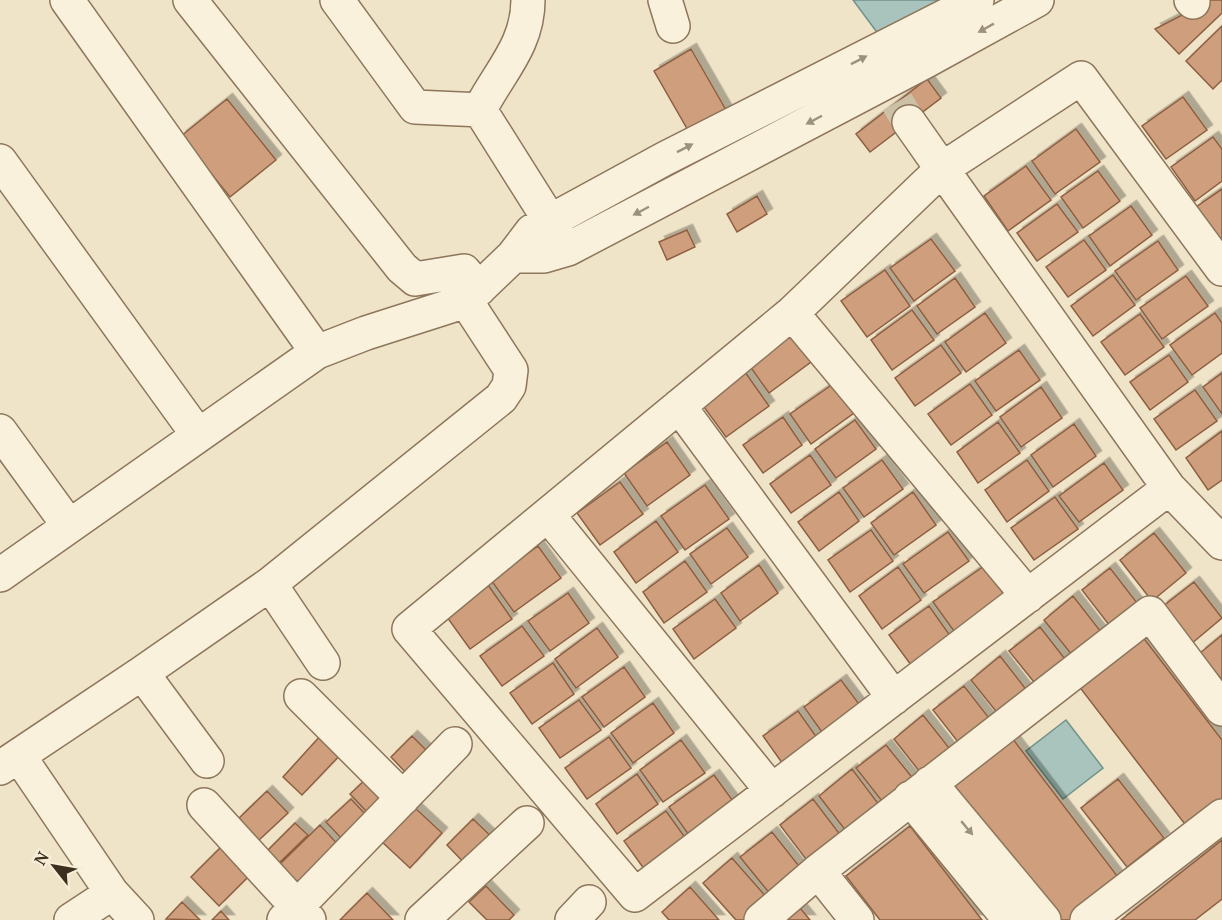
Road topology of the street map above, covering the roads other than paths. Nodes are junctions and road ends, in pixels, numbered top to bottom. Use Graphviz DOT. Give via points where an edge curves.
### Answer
graph roads {
  1 [pos="67,0"];
  2 [pos="190,0"];
  3 [pos="528,0"];
  4 [pos="977,0"];
  5 [pos="1037,0"];
  6 [pos="343,2"];
  7 [pos="928,60"];
  8 [pos="482,110"];
  9 [pos="0,161"];
  10 [pos="942,169"];
  11 [pos="549,222"];
  12 [pos="568,249"];
  13 [pos="513,256"];
  14 [pos="1222,270"];
  15 [pos="472,295"];
  16 [pos="792,313"];
  17 [pos="317,352"];
  18 [pos="680,406"];
  19 [pos="0,431"];
  20 [pos="198,435"];
  21 [pos="1169,488"];
  22 [pos="548,515"];
  23 [pos="69,526"];
  24 [pos="1222,543"];
  25 [pos="0,575"];
  26 [pos="270,584"];
  27 [pos="1028,596"];
  28 [pos="324,663"];
  29 [pos="142,674"];
  30 [pos="301,696"];
  31 [pos="894,698"];
  32 [pos="1222,709"];
  33 [pos="455,744"];
  34 [pos="207,761"];
  35 [pos="9,762"];
  36 [pos="772,791"];
  37 [pos="920,791"];
  38 [pos="403,798"];
  39 [pos="204,805"];
  40 [pos="1222,816"];
  41 [pos="527,823"];
  42 [pos="818,871"];
  43 [pos="112,893"];
  44 [pos="297,916"];
  45 [pos="71,920"];
  46 [pos="137,920"];
  47 [pos="422,920"];
  48 [pos="761,920"];
  49 [pos="857,920"];
  50 [pos="1010,920"];
  51 [pos="1044,920"];
  52 [pos="1087,920"];
  1 -- 17 [label="street"];
  2 -- 15 [label="street" via="402,268 415,279 464,271"];
  3 -- 8 [label="street" via="521,42"];
  11 -- 4 [label="street, one-way"];
  5 -- 7 [label="street, one-way"];
  6 -- 8 [label="street" via="415,107"];
  7 -- 10 [label="street" via="903,112"];
  7 -- 12 [label="street, one-way"];
  8 -- 11 [label="street"];
  9 -- 20 [label="street"];
  10 -- 14 [label="street" via="1082,78"];
  10 -- 16 [label="street"];
  10 -- 21 [label="street"];
  11 -- 12 [label="street"];
  11 -- 13 [label="street" via="532,231"];
  12 -- 13 [label="street" via="544,256"];
  13 -- 15 [label="street"];
  15 -- 17 [label="street"];
  15 -- 26 [label="street" via="511,370 509,386 501,398"];
  16 -- 18 [label="street"];
  16 -- 27 [label="street"];
  17 -- 20 [label="street"];
  18 -- 22 [label="street"];
  18 -- 31 [label="street"];
  19 -- 23 [label="street"];
  20 -- 23 [label="street"];
  21 -- 24 [label="street"];
  21 -- 27 [label="street"];
  22 -- 36 [label="street"];
  22 -- 36 [label="street" via="409,629 635,895"];
  23 -- 25 [label="street"];
  26 -- 28 [label="street"];
  26 -- 29 [label="street"];
  27 -- 31 [label="street"];
  29 -- 34 [label="street"];
  29 -- 35 [label="street"];
  30 -- 38 [label="street"];
  31 -- 36 [label="street"];
  32 -- 37 [label="street" via="1150,612"];
  33 -- 38 [label="street"];
  35 -- 43 [label="street"];
  37 -- 42 [label="street"];
  37 -- 50 [label="street"];
  37 -- 51 [label="street, one-way"];
  38 -- 44 [label="street"];
  39 -- 44 [label="street"];
  40 -- 52 [label="street"];
  41 -- 47 [label="street"];
  42 -- 48 [label="street"];
  42 -- 49 [label="street"];
  43 -- 45 [label="street"];
  43 -- 46 [label="street"];
}
